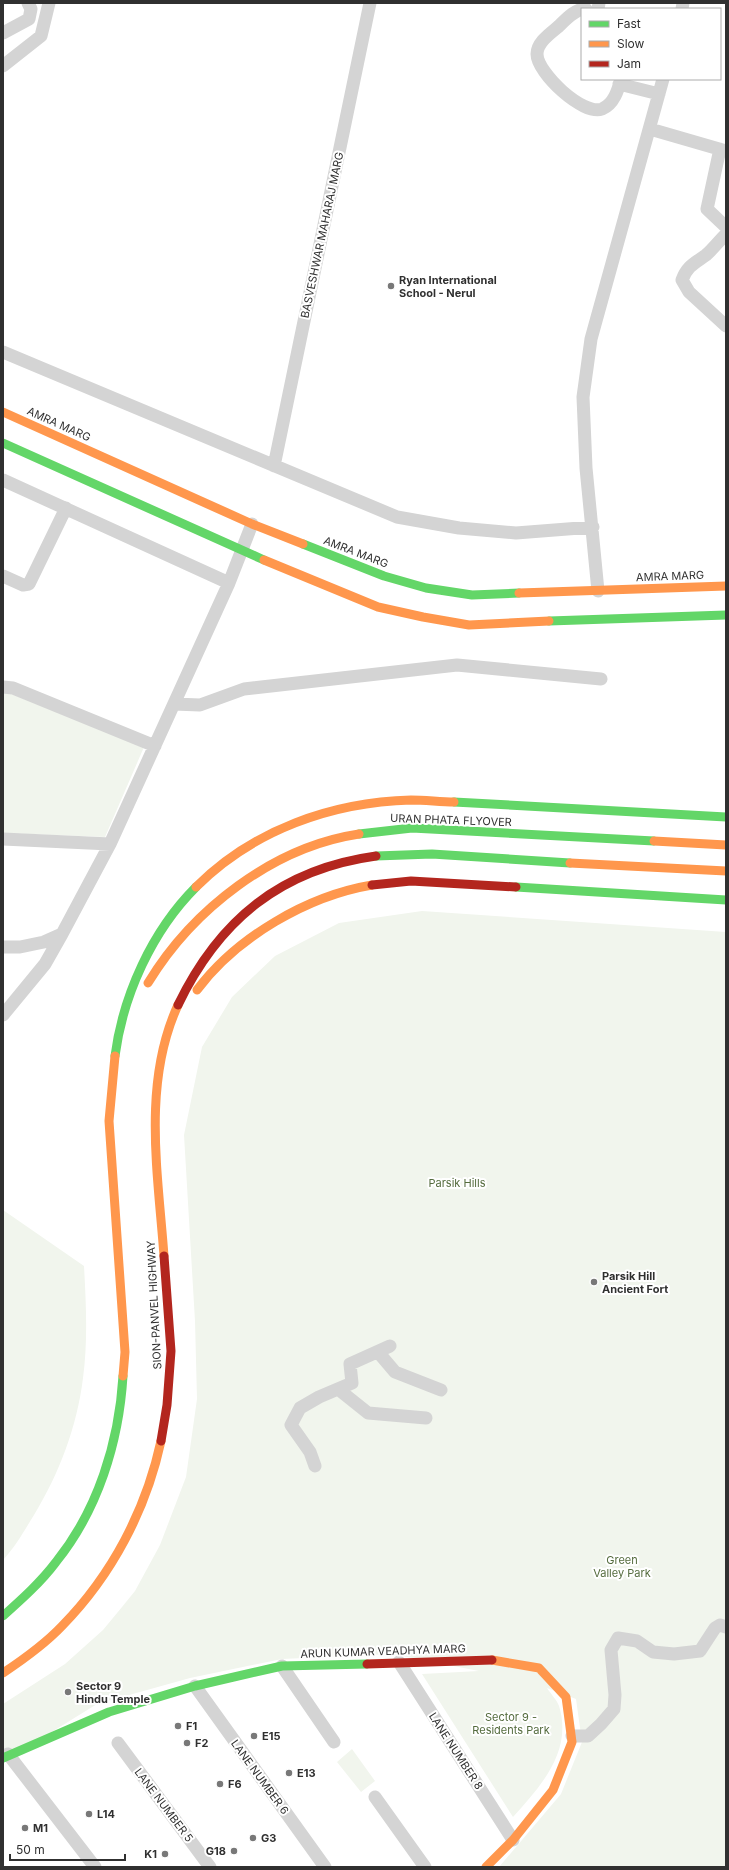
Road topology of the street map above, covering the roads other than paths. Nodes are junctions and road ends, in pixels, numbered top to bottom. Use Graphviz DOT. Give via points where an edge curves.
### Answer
graph roads {
  1 [pos="28,3"];
  2 [pos="50,3"];
  3 [pos="370,3"];
  4 [pos="581,10"];
  5 [pos="3,33"];
  6 [pos="3,66"];
  7 [pos="663,80"];
  8 [pos="620,81"];
  9 [pos="659,94"];
  10 [pos="650,129"];
  11 [pos="723,150"];
  12 [pos="726,227"];
  13 [pos="723,242"];
  14 [pos="726,326"];
  15 [pos="3,352"];
  16 [pos="3,412"];
  17 [pos="3,443"];
  18 [pos="274,466"];
  19 [pos="3,480"];
  20 [pos="66,508"];
  21 [pos="252,524"];
  22 [pos="593,527"];
  23 [pos="241,551"];
  24 [pos="3,576"];
  25 [pos="229,583"];
  26 [pos="726,586"];
  27 [pos="598,591"];
  28 [pos="726,615"];
  29 [pos="601,679"];
  30 [pos="3,687"];
  31 [pos="174,704"];
  32 [pos="155,746"];
  33 [pos="726,818"];
  34 [pos="3,840"];
  35 [pos="110,844"];
  36 [pos="726,845"];
  37 [pos="726,871"];
  38 [pos="726,900"];
  39 [pos="62,934"];
  40 [pos="3,947"];
  41 [pos="3,1015"];
  42 [pos="115,1062"];
  43 [pos="158,1070"];
  44 [pos="390,1346"];
  45 [pos="378,1352"];
  46 [pos="338,1389"];
  47 [pos="441,1390"];
  48 [pos="426,1418"];
  49 [pos="314,1466"];
  50 [pos="3,1616"];
  51 [pos="726,1627"];
  52 [pos="399,1662"];
  53 [pos="282,1666"];
  54 [pos="3,1673"];
  55 [pos="194,1686"];
  56 [pos="572,1736"];
  57 [pos="334,1742"];
  58 [pos="118,1743"];
  59 [pos="6,1756"];
  60 [pos="375,1797"];
  61 [pos="513,1840"];
  62 [pos="95,1867"];
  63 [pos="210,1867"];
  64 [pos="325,1867"];
  65 [pos="425,1867"];
  66 [pos="486,1867"];
  1 -- 5 [label="street" via="31,9 29,19"];
  2 -- 6 [label="street" via="41,36"];
  3 -- 18 [label="street, BASVESHWAR MAHARAJ MARG"];
  4 -- 8 [label="street" via="540,44 537,53 542,70 563,92 594,110 610,104 618,91"];
  7 -- 9 [label="street"];
  8 -- 9 [label="street"];
  9 -- 10 [label="street"];
  10 -- 11 [label="street"];
  10 -- 22 [label="street" via="591,339 583,397 586,468"];
  11 -- 12 [label="street" via="707,209"];
  13 -- 14 [label="street" via="691,264 682,280 689,292"];
  15 -- 18 [label="street"];
  16 -- 21 [label="main road, AMRA MARG"];
  17 -- 23 [label="main road"];
  18 -- 22 [label="street" via="397,516 458,528 516,533"];
  19 -- 20 [label="street"];
  20 -- 24 [label="street" via="28,584 23,585"];
  20 -- 25 [label="street"];
  21 -- 23 [label="street"];
  21 -- 27 [label="main road, AMRA MARG" via="384,576 426,588 472,595"];
  22 -- 27 [label="street"];
  23 -- 25 [label="street"];
  23 -- 28 [label="main road" via="378,606 423,617 470,624"];
  25 -- 31 [label="street"];
  26 -- 27 [label="main road, AMRA MARG"];
  29 -- 31 [label="street" via="457,665 244,689 200,705"];
  30 -- 32 [label="street" via="13,688"];
  31 -- 32 [label="street"];
  32 -- 35 [label="street"];
  33 -- 42 [label="main road" via="412,800 350,806 290,824 234,854 189,894 152,947 138,973 119,1030"];
  34 -- 35 [label="street"];
  35 -- 39 [label="street"];
  36 -- 42 [label="main road, URAN PHATA FLYOVER" via="412,828 383,830 327,840 274,862 249,877 184,933 165,956 140,997 124,1032"];
  37 -- 43 [label="main road" via="438,855 386,855 334,865 292,882 263,898 223,932 207,951 182,996 163,1044"];
  38 -- 43 [label="main road" via="411,881 380,883 342,891 298,909 257,933 219,963 190,1001 167,1045"];
  39 -- 40 [label="street" via="44,942 20,947"];
  39 -- 41 [label="street" via="45,964"];
  42 -- 50 [label="main road" via="109,1121 125,1352 120,1416 103,1478 74,1536 35,1587"];
  43 -- 54 [label="main road, SION-PANVEL HIGHWAY" via="155,1121 171,1351 170,1388 157,1460 146,1495 131,1529 92,1591 42,1644"];
  44 -- 45 [label="street"];
  45 -- 46 [label="street" via="350,1364 352,1383"];
  45 -- 47 [label="street" via="395,1372"];
  46 -- 48 [label="street" via="368,1413"];
  46 -- 49 [label="street" via="300,1408 291,1425 310,1452"];
  51 -- 56 [label="street" via="720,1625 715,1628 700,1651 674,1654 653,1652 637,1641 618,1638 611,1650 614,1709 588,1736"];
  52 -- 53 [label="main road, ARUN KUMAR VEADHYA MARG"];
  52 -- 56 [label="main road, ARUN KUMAR VEADHYA MARG" via="491,1660 539,1668 566,1697"];
  52 -- 61 [label="street, LANE NUMBER 8"];
  53 -- 55 [label="main road, ARUN KUMAR VEADHYA MARG"];
  53 -- 57 [label="street"];
  55 -- 59 [label="main road, ARUN KUMAR VEADHYA MARG" via="109,1712"];
  55 -- 64 [label="street, LANE NUMBER 6"];
  56 -- 61 [label="main road, ARUN KUMAR VEADHYA MARG" via="553,1790"];
  58 -- 63 [label="street, LANE NUMBER 5"];
  59 -- 62 [label="street"];
  60 -- 65 [label="street"];
  61 -- 66 [label="main road, ARUN KUMAR VEADHYA MARG"];
}
